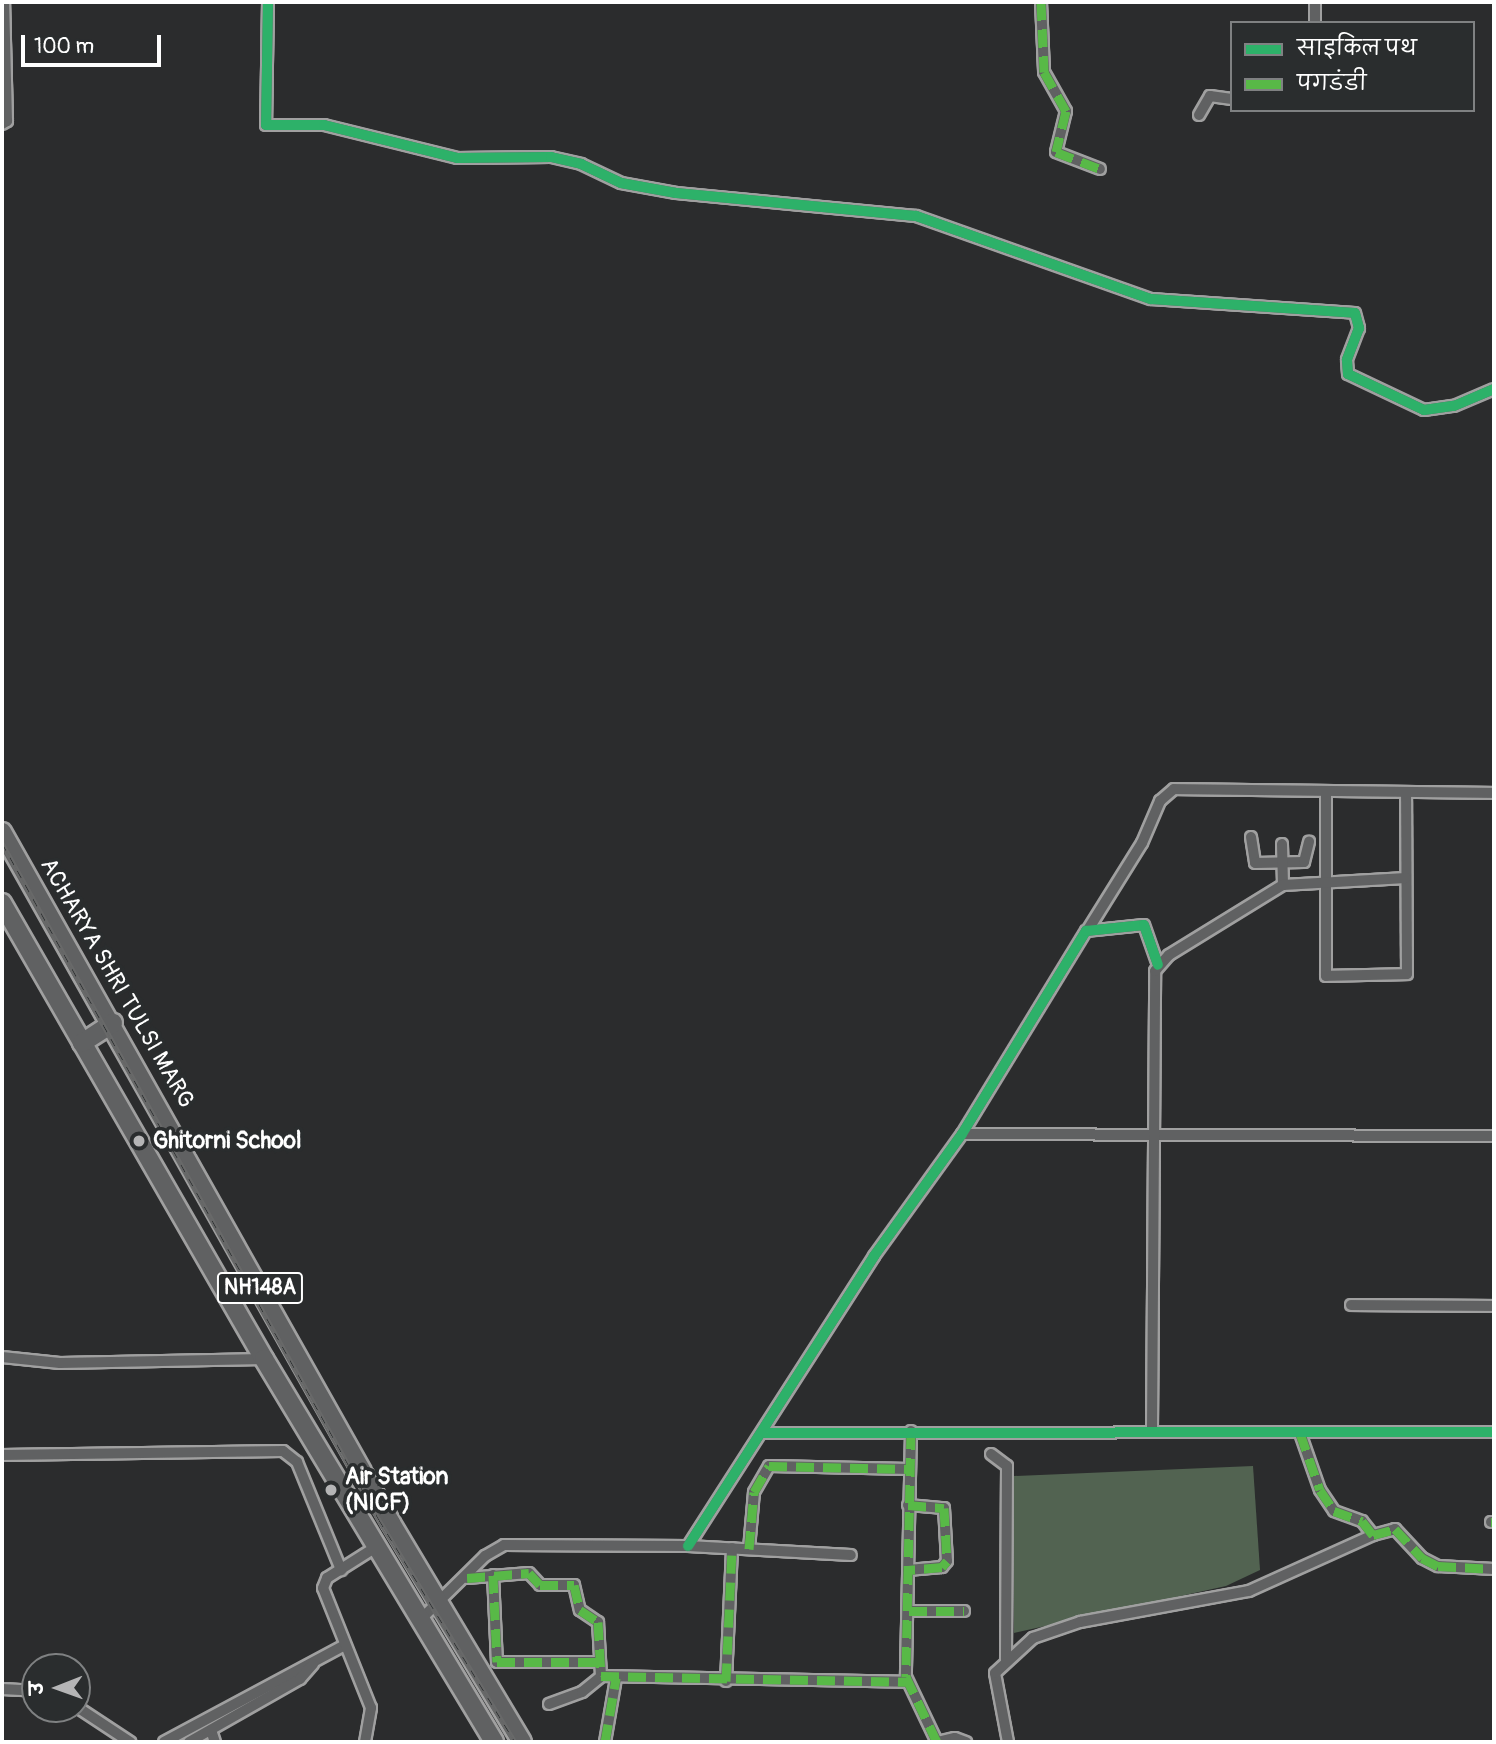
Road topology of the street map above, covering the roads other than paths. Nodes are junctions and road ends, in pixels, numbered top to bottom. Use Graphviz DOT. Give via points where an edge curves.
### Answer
graph roads {
  1 [pos="4,2"];
  2 [pos="268,2"];
  3 [pos="1041,2"];
  4 [pos="1315,2"];
  5 [pos="3,18"];
  6 [pos="1315,21"];
  7 [pos="1230,99"];
  8 [pos="1199,115"];
  9 [pos="2,124"];
  10 [pos="1100,169"];
  11 [pos="1494,389"];
  12 [pos="1326,792"];
  13 [pos="1494,793"];
  14 [pos="1406,794"];
  15 [pos="2,832"];
  16 [pos="1251,837"];
  17 [pos="1309,842"];
  18 [pos="1282,844"];
  19 [pos="1282,863"];
  20 [pos="1406,878"];
  21 [pos="1325,879"];
  22 [pos="1283,885"];
  23 [pos="2,903"];
  24 [pos="1089,928"];
  25 [pos="1157,965"];
  26 [pos="113,1023"];
  27 [pos="82,1043"];
  28 [pos="962,1134"];
  29 [pos="1494,1136"];
  30 [pos="1154,1137"];
  31 [pos="1351,1305"];
  32 [pos="1494,1306"];
  33 [pos="2,1357"];
  34 [pos="264,1359"];
  35 [pos="1152,1429"];
  36 [pos="911,1431"];
  37 [pos="1494,1432"];
  38 [pos="765,1433"];
  39 [pos="1300,1433"];
  40 [pos="991,1454"];
  41 [pos="2,1455"];
  42 [pos="910,1469"];
  43 [pos="908,1505"];
  44 [pos="1373,1535"];
  45 [pos="688,1546"];
  46 [pos="376,1547"];
  47 [pos="732,1548"];
  48 [pos="749,1549"];
  49 [pos="851,1555"];
  50 [pos="1494,1569"];
  51 [pos="341,1570"];
  52 [pos="908,1570"];
  53 [pos="493,1575"];
  54 [pos="467,1578"];
  55 [pos="438,1606"];
  56 [pos="909,1611"];
  57 [pos="964,1611"];
  58 [pos="419,1621"];
  59 [pos="345,1645"];
  60 [pos="1006,1660"];
  61 [pos="597,1662"];
  62 [pos="313,1664"];
  63 [pos="602,1676"];
  64 [pos="617,1678"];
  65 [pos="726,1681"];
  66 [pos="906,1682"];
  67 [pos="2,1689"];
  68 [pos="21,1690"];
  69 [pos="549,1704"];
  70 [pos="91,1716"];
  71 [pos="211,1730"];
  72 [pos="130,1742"];
  73 [pos="164,1742"];
  74 [pos="189,1742"];
  75 [pos="215,1742"];
  76 [pos="365,1742"];
  77 [pos="494,1742"];
  78 [pos="522,1742"];
  79 [pos="606,1742"];
  80 [pos="937,1742"];
  81 [pos="966,1742"];
  82 [pos="1008,1742"];
  1 -- 5 [label="street"];
  2 -- 11 [label="street" via="266,125 324,125 457,159 551,157 643,188 930,219 1151,299 1355,313 1359,328 1347,360 1348,374 1424,410 1454,406"];
  3 -- 10 [label="street" via="1044,72 1066,111 1056,152"];
  4 -- 6 [label="street"];
  5 -- 9 [label="street" via="7,121"];
  7 -- 8 [label="street" via="1210,96"];
  12 -- 14 [label="street"];
  12 -- 21 [label="street"];
  12 -- 24 [label="street" via="1168,791"];
  13 -- 14 [label="street"];
  14 -- 20 [label="street"];
  15 -- 26 [label="highway, ACHARYA SHRI TULSI MARG / NH148A"];
  16 -- 19 [label="street" via="1254,862"];
  17 -- 19 [label="street" via="1306,860"];
  18 -- 19 [label="street"];
  19 -- 22 [label="street"];
  20 -- 21 [label="street"];
  20 -- 21 [label="street" via="1407,972 1390,976 1322,974"];
  21 -- 22 [label="street"];
  22 -- 25 [label="street"];
  23 -- 27 [label="highway, NH148A"];
  24 -- 25 [label="street" via="1147,927"];
  24 -- 28 [label="street"];
  25 -- 30 [label="street" via="1152,981"];
  26 -- 27 [label="highway"];
  26 -- 55 [label="highway, ACHARYA SHRI TULSI MARG / NH148A"];
  27 -- 34 [label="highway, NH148A"];
  28 -- 30 [label="street"];
  28 -- 38 [label="street" via="840,1307"];
  29 -- 30 [label="street"];
  30 -- 35 [label="street"];
  31 -- 32 [label="street"];
  33 -- 34 [label="street" via="60,1363"];
  34 -- 46 [label="highway, NH148A"];
  35 -- 36 [label="street"];
  35 -- 39 [label="street"];
  36 -- 38 [label="street"];
  36 -- 42 [label="street"];
  37 -- 39 [label="street"];
  38 -- 45 [label="street"];
  39 -- 44 [label="street" via="1329,1505 1362,1521"];
  40 -- 60 [label="street" via="1007,1466"];
  41 -- 51 [label="street" via="283,1451 297,1462"];
  42 -- 43 [label="street"];
  42 -- 48 [label="street" via="769,1466 754,1492"];
  43 -- 52 [label="street"];
  43 -- 52 [label="street" via="944,1508 947,1561 942,1567"];
  44 -- 50 [label="street" via="1390,1527 1428,1562"];
  44 -- 60 [label="street" via="1249,1591 1080,1622 1032,1638"];
  45 -- 47 [label="street"];
  45 -- 54 [label="street" via="503,1545 491,1550"];
  46 -- 51 [label="street"];
  46 -- 58 [label="highway, NH148A"];
  47 -- 48 [label="street"];
  47 -- 65 [label="street"];
  48 -- 49 [label="street"];
  51 -- 59 [label="street" via="323,1588"];
  52 -- 56 [label="street"];
  53 -- 54 [label="street"];
  53 -- 61 [label="street" via="529,1573 540,1585 576,1587 580,1610 598,1622"];
  53 -- 61 [label="street" via="498,1662"];
  54 -- 55 [label="street"];
  55 -- 58 [label="street"];
  55 -- 78 [label="highway, ACHARYA SHRI TULSI MARG / NH148A"];
  56 -- 57 [label="street"];
  56 -- 66 [label="street"];
  58 -- 77 [label="highway, NH148A"];
  59 -- 62 [label="street"];
  59 -- 76 [label="street" via="371,1708"];
  60 -- 82 [label="street" via="994,1678"];
  61 -- 63 [label="street"];
  62 -- 71 [label="street" via="306,1675"];
  62 -- 73 [label="street" via="301,1664"];
  63 -- 64 [label="street"];
  63 -- 69 [label="street" via="582,1692"];
  64 -- 65 [label="street"];
  64 -- 79 [label="street"];
  65 -- 66 [label="street"];
  66 -- 80 [label="street"];
  67 -- 68 [label="street"];
  70 -- 72 [label="street"];
  71 -- 74 [label="street"];
  71 -- 75 [label="street"];
  80 -- 81 [label="street" via="954,1738"];
}
